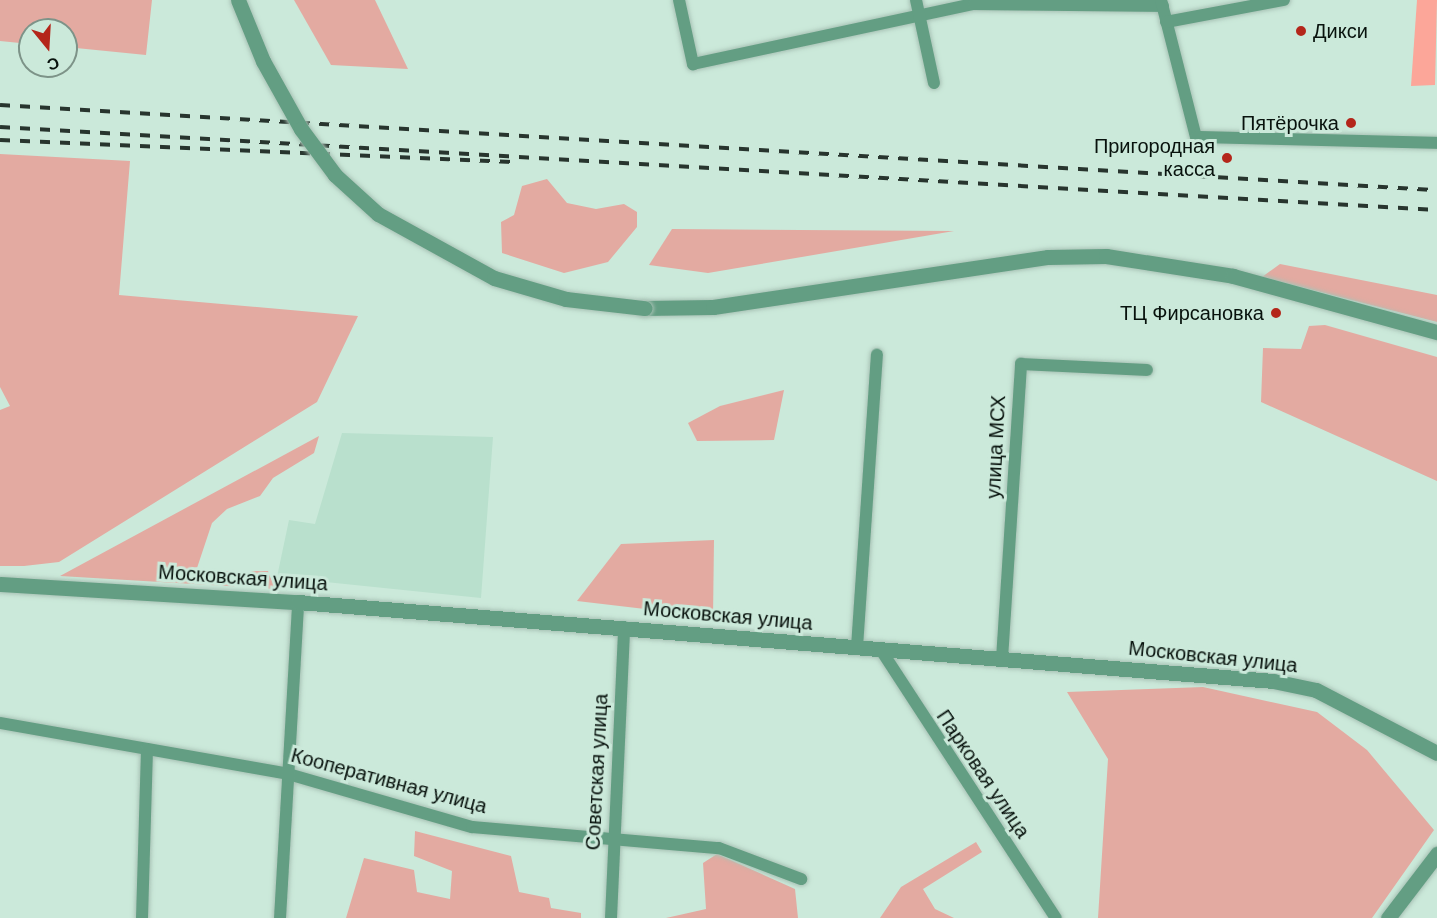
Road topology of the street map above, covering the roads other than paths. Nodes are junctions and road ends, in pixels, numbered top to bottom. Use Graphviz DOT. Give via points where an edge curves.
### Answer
graph roads {
  1 [pos="238,0"];
  2 [pos="679,0"];
  3 [pos="916,0"];
  4 [pos="1284,0"];
  5 [pos="1162,3"];
  6 [pos="919,13"];
  7 [pos="1166,22"];
  8 [pos="934,83"];
  9 [pos="1437,143"];
  10 [pos="1437,332"];
  11 [pos="878,355"];
  12 [pos="1147,370"];
  13 [pos="0,584"];
  14 [pos="298,602"];
  15 [pos="624,627"];
  16 [pos="857,648"];
  17 [pos="881,650"];
  18 [pos="1002,659"];
  19 [pos="0,723"];
  20 [pos="147,749"];
  21 [pos="1437,753"];
  22 [pos="288,774"];
  23 [pos="613,836"];
  24 [pos="1437,854"];
  25 [pos="801,879"];
  26 [pos="142,918"];
  27 [pos="280,918"];
  28 [pos="611,918"];
  29 [pos="1056,918"];
  30 [pos="1388,918"];
  1 -- 10 [label="street, bridge" via="267,70 301,129 335,175 378,214 494,278 566,299 644,308 778,299 1048,257 1106,256 1233,276"];
  2 -- 6 [label="street" via="693,64"];
  3 -- 6 [label="street"];
  4 -- 7 [label="street"];
  5 -- 6 [label="street" via="974,4"];
  5 -- 7 [label="street"];
  6 -- 8 [label="street"];
  7 -- 9 [label="street" via="1196,136"];
  11 -- 16 [label="street"];
  12 -- 18 [label="street, улица МСХ" via="1021,364"];
  13 -- 14 [label="street, Московская улица"];
  14 -- 15 [label="street, Московская улица"];
  14 -- 22 [label="street"];
  15 -- 16 [label="street, Московская улица"];
  15 -- 23 [label="street, Советская улица"];
  16 -- 17 [label="street, Московская улица"];
  17 -- 18 [label="street, Московская улица"];
  17 -- 29 [label="street, Парковая улица"];
  18 -- 21 [label="street, Московская улица" via="1284,683 1316,690"];
  19 -- 20 [label="street, Кооперативная улица"];
  20 -- 22 [label="street, Кооперативная улица"];
  20 -- 26 [label="street"];
  22 -- 23 [label="street, Кооперативная улица" via="472,827"];
  22 -- 27 [label="street"];
  23 -- 25 [label="street, Кооперативная улица" via="720,848"];
  23 -- 28 [label="street, Советская улица"];
  24 -- 30 [label="street"];
}
